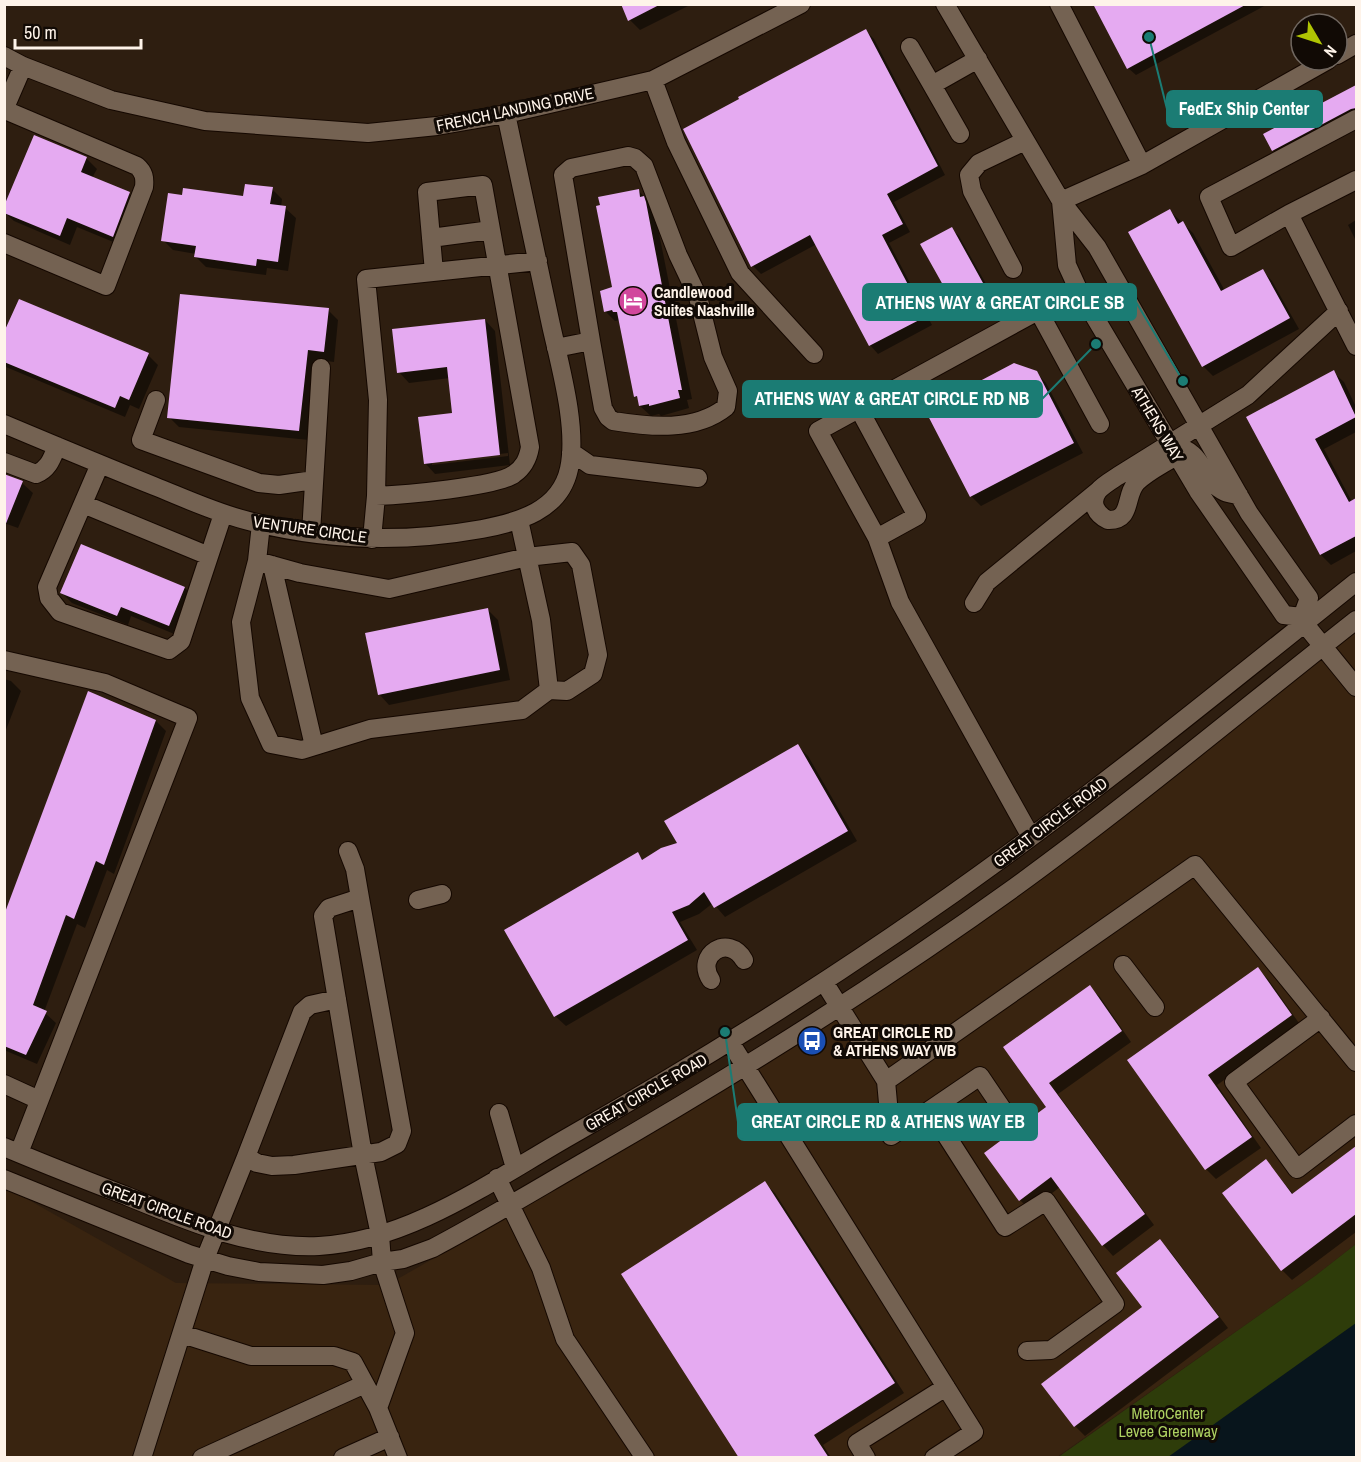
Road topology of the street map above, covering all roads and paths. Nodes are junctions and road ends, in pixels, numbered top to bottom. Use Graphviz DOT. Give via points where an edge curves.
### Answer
graph roads {
  1 [pos="801,4"];
  2 [pos="945,4"];
  3 [pos="1059,4"];
  4 [pos="910,47"];
  5 [pos="4,56"];
  6 [pos="978,60"];
  7 [pos="23,66"];
  8 [pos="1307,72"];
  9 [pos="654,80"];
  10 [pos="932,85"];
  11 [pos="5,110"];
  12 [pos="506,114"];
  13 [pos="1356,119"];
  14 [pos="960,134"];
  15 [pos="1025,141"];
  16 [pos="1142,165"];
  17 [pos="1356,180"];
  18 [pos="1061,201"];
  19 [pos="1289,214"];
  20 [pos="491,231"];
  21 [pos="431,238"];
  22 [pos="4,243"];
  23 [pos="538,261"];
  24 [pos="497,266"];
  25 [pos="1013,269"];
  26 [pos="434,272"];
  27 [pos="1078,290"];
  28 [pos="1339,311"];
  29 [pos="1040,312"];
  30 [pos="591,341"];
  31 [pos="1356,345"];
  32 [pos="556,348"];
  33 [pos="814,354"];
  34 [pos="321,368"];
  35 [pos="156,400"];
  36 [pos="859,409"];
  37 [pos="4,424"];
  38 [pos="1100,424"];
  39 [pos="1198,426"];
  40 [pos="57,446"];
  41 [pos="1174,450"];
  42 [pos="571,452"];
  43 [pos="4,462"];
  44 [pos="100,464"];
  45 [pos="698,478"];
  46 [pos="314,480"];
  47 [pos="1098,491"];
  48 [pos="1239,495"];
  49 [pos="376,496"];
  50 [pos="82,504"];
  51 [pos="223,514"];
  52 [pos="519,520"];
  53 [pos="261,524"];
  54 [pos="311,533"];
  55 [pos="372,538"];
  56 [pos="877,538"];
  57 [pos="209,556"];
  58 [pos="527,557"];
  59 [pos="265,563"];
  60 [pos="1356,582"];
  61 [pos="974,603"];
  62 [pos="1303,620"];
  63 [pos="1356,620"];
  64 [pos="1323,647"];
  65 [pos="4,660"];
  66 [pos="1356,687"];
  67 [pos="549,690"];
  68 [pos="314,746"];
  69 [pos="1031,837"];
  70 [pos="348,851"];
  71 [pos="442,894"];
  72 [pos="360,898"];
  73 [pos="417,900"];
  74 [pos="744,960"];
  75 [pos="1123,965"];
  76 [pos="711,980"];
  77 [pos="824,982"];
  78 [pos="337,999"];
  79 [pos="1155,1006"];
  80 [pos="838,1007"];
  81 [pos="1321,1018"];
  82 [pos="730,1042"];
  83 [pos="1356,1062"];
  84 [pos="746,1066"];
  85 [pos="886,1082"];
  86 [pos="4,1084"];
  87 [pos="39,1100"];
  88 [pos="930,1110"];
  89 [pos="499,1113"];
  90 [pos="1009,1119"];
  91 [pos="1356,1124"];
  92 [pos="12,1150"];
  93 [pos="363,1155"];
  94 [pos="246,1157"];
  95 [pos="515,1168"];
  96 [pos="497,1178"];
  97 [pos="4,1179"];
  98 [pos="511,1204"];
  99 [pos="215,1230"];
  100 [pos="380,1235"];
  101 [pos="205,1259"];
  102 [pos="382,1262"];
  103 [pos="182,1334"];
  104 [pos="1027,1351"];
  105 [pos="365,1384"];
  106 [pos="946,1387"];
  107 [pos="378,1407"];
  108 [pos="390,1437"];
  109 [pos="142,1458"];
  110 [pos="202,1458"];
  111 [pos="343,1458"];
  112 [pos="398,1458"];
  113 [pos="645,1458"];
  114 [pos="866,1458"];
  115 [pos="934,1458"];
  1 -- 9 [label="street, FRENCH LANDING DRIVE"];
  2 -- 6 [label="street, ATHENS WAY"];
  3 -- 16 [label="street"];
  4 -- 10 [label="street"];
  5 -- 7 [label="street, FRENCH LANDING DRIVE"];
  6 -- 10 [label="street"];
  6 -- 15 [label="street, ATHENS WAY"];
  7 -- 11 [label="street"];
  7 -- 12 [label="street, FRENCH LANDING DRIVE" via="111,100 205,121 368,133"];
  8 -- 16 [label="street"];
  9 -- 12 [label="street, FRENCH LANDING DRIVE"];
  9 -- 33 [label="street" via="675,142 740,273"];
  10 -- 14 [label="street"];
  11 -- 22 [label="street" via="137,166 145,179 106,286"];
  12 -- 23 [label="street, VENTURE CIRCLE"];
  13 -- 19 [label="street" via="1209,197 1231,248"];
  15 -- 18 [label="street, ATHENS WAY"];
  15 -- 25 [label="street" via="979,163 969,179"];
  16 -- 18 [label="street"];
  17 -- 19 [label="street"];
  18 -- 27 [label="street, ATHENS WAY" via="1067,265"];
  18 -- 39 [label="street, ATHENS WAY" via="1097,247"];
  19 -- 28 [label="street"];
  20 -- 21 [label="street"];
  20 -- 21 [label="street" via="483,185 427,192"];
  20 -- 24 [label="street"];
  21 -- 26 [label="street"];
  23 -- 24 [label="street"];
  23 -- 32 [label="street, VENTURE CIRCLE"];
  24 -- 26 [label="street"];
  24 -- 49 [label="street" via="530,447 528,458 516,474 496,482"];
  26 -- 49 [label="street" via="366,279 378,400"];
  27 -- 29 [label="street"];
  27 -- 41 [label="street, ATHENS WAY"];
  28 -- 31 [label="street"];
  28 -- 39 [label="street" via="1248,395"];
  29 -- 36 [label="street"];
  29 -- 38 [label="street"];
  30 -- 30 [label="street" via="564,175 571,168 628,156 644,166 698,297 713,357 728,391 726,407 678,426 613,421 603,408"];
  30 -- 32 [label="street"];
  32 -- 42 [label="street, VENTURE CIRCLE"];
  34 -- 46 [label="street"];
  35 -- 46 [label="street" via="141,440 259,483 279,485"];
  36 -- 56 [label="street" via="917,516"];
  36 -- 56 [label="street" via="818,431"];
  37 -- 40 [label="street, VENTURE CIRCLE"];
  39 -- 41 [label="street"];
  39 -- 48 [label="street, ATHENS WAY"];
  40 -- 43 [label="street" via="51,462 36,474"];
  40 -- 44 [label="street, VENTURE CIRCLE"];
  41 -- 47 [label="street" via="1118,476"];
  41 -- 47 [label="street" via="1138,481 1128,508 1116,519 1106,519 1096,510 1094,500"];
  41 -- 48 [label="street" via="1189,450 1214,484"];
  41 -- 62 [label="street, ATHENS WAY" via="1284,615"];
  42 -- 45 [label="street" via="590,465"];
  42 -- 52 [label="street, VENTURE CIRCLE" via="568,474 558,494 543,509"];
  44 -- 50 [label="street"];
  44 -- 51 [label="street, VENTURE CIRCLE"];
  46 -- 54 [label="street"];
  47 -- 61 [label="street" via="987,582"];
  48 -- 62 [label="street, ATHENS WAY" via="1309,598"];
  49 -- 55 [label="street"];
  50 -- 57 [label="street"];
  50 -- 57 [label="street" via="47,587 49,598 60,612 169,650 181,641"];
  51 -- 53 [label="street, VENTURE CIRCLE"];
  51 -- 57 [label="street"];
  52 -- 55 [label="street, VENTURE CIRCLE" via="449,534"];
  52 -- 58 [label="street"];
  53 -- 54 [label="street, VENTURE CIRCLE"];
  53 -- 59 [label="street"];
  54 -- 55 [label="street, VENTURE CIRCLE"];
  56 -- 69 [label="street" via="900,602"];
  58 -- 59 [label="street" via="389,589"];
  58 -- 67 [label="street" via="541,620"];
  58 -- 67 [label="street" via="572,552 581,566 598,655 593,674 567,691"];
  59 -- 68 [label="street"];
  59 -- 68 [label="street" via="241,621 250,698 271,744 302,750"];
  60 -- 62 [label="street, GREAT CIRCLE ROAD"];
  62 -- 64 [label="street, ATHENS WAY"];
  62 -- 69 [label="street, GREAT CIRCLE ROAD" via="1150,746"];
  63 -- 64 [label="street, GREAT CIRCLE ROAD"];
  64 -- 66 [label="street, ATHENS WAY"];
  64 -- 80 [label="street, GREAT CIRCLE ROAD" via="1017,886"];
  65 -- 87 [label="street" via="105,683 188,718"];
  67 -- 68 [label="street" via="522,710 370,729"];
  69 -- 77 [label="street, GREAT CIRCLE ROAD"];
  70 -- 72 [label="street"];
  71 -- 73 [label="street"];
  72 -- 78 [label="street" via="329,908 323,916"];
  72 -- 93 [label="street" via="402,1131 398,1144"];
  74 -- 76 [label="street" via="733,948 714,951 706,964"];
  75 -- 79 [label="street"];
  77 -- 80 [label="street"];
  77 -- 82 [label="street, GREAT CIRCLE ROAD"];
  78 -- 93 [label="street"];
  78 -- 94 [label="street" via="310,1005 302,1012"];
  80 -- 84 [label="street, GREAT CIRCLE ROAD"];
  80 -- 85 [label="street"];
  81 -- 83 [label="street"];
  81 -- 85 [label="street" via="1195,865"];
  81 -- 91 [label="street" via="1234,1082 1297,1169"];
  82 -- 84 [label="street"];
  82 -- 95 [label="street, GREAT CIRCLE ROAD"];
  84 -- 98 [label="street, GREAT CIRCLE ROAD"];
  84 -- 106 [label="street"];
  85 -- 88 [label="street" via="891,1136"];
  86 -- 87 [label="street"];
  87 -- 92 [label="street"];
  88 -- 90 [label="street" via="980,1076"];
  88 -- 104 [label="street" via="1005,1227 1046,1201 1115,1304 1052,1350"];
  89 -- 95 [label="street"];
  92 -- 99 [label="street, GREAT CIRCLE ROAD"];
  93 -- 94 [label="street" via="272,1166"];
  93 -- 100 [label="street"];
  94 -- 99 [label="street"];
  95 -- 96 [label="street, GREAT CIRCLE ROAD"];
  96 -- 98 [label="street"];
  96 -- 100 [label="street, GREAT CIRCLE ROAD" via="450,1205"];
  97 -- 101 [label="street, GREAT CIRCLE ROAD"];
  98 -- 102 [label="street, GREAT CIRCLE ROAD" via="433,1248"];
  98 -- 113 [label="street" via="541,1268 565,1339"];
  99 -- 100 [label="street, GREAT CIRCLE ROAD" via="267,1243 319,1246"];
  99 -- 101 [label="street"];
  100 -- 102 [label="street"];
  101 -- 102 [label="street, GREAT CIRCLE ROAD" via="259,1272 322,1275"];
  101 -- 103 [label="street"];
  102 -- 107 [label="street" via="405,1333"];
  103 -- 105 [label="street" via="250,1356 334,1356 353,1362"];
  103 -- 109 [label="street"];
  105 -- 107 [label="street"];
  105 -- 110 [label="street"];
  106 -- 114 [label="street" via="857,1443"];
  106 -- 115 [label="street" via="974,1432"];
  107 -- 108 [label="street"];
  108 -- 111 [label="street"];
  108 -- 112 [label="street"];
}
